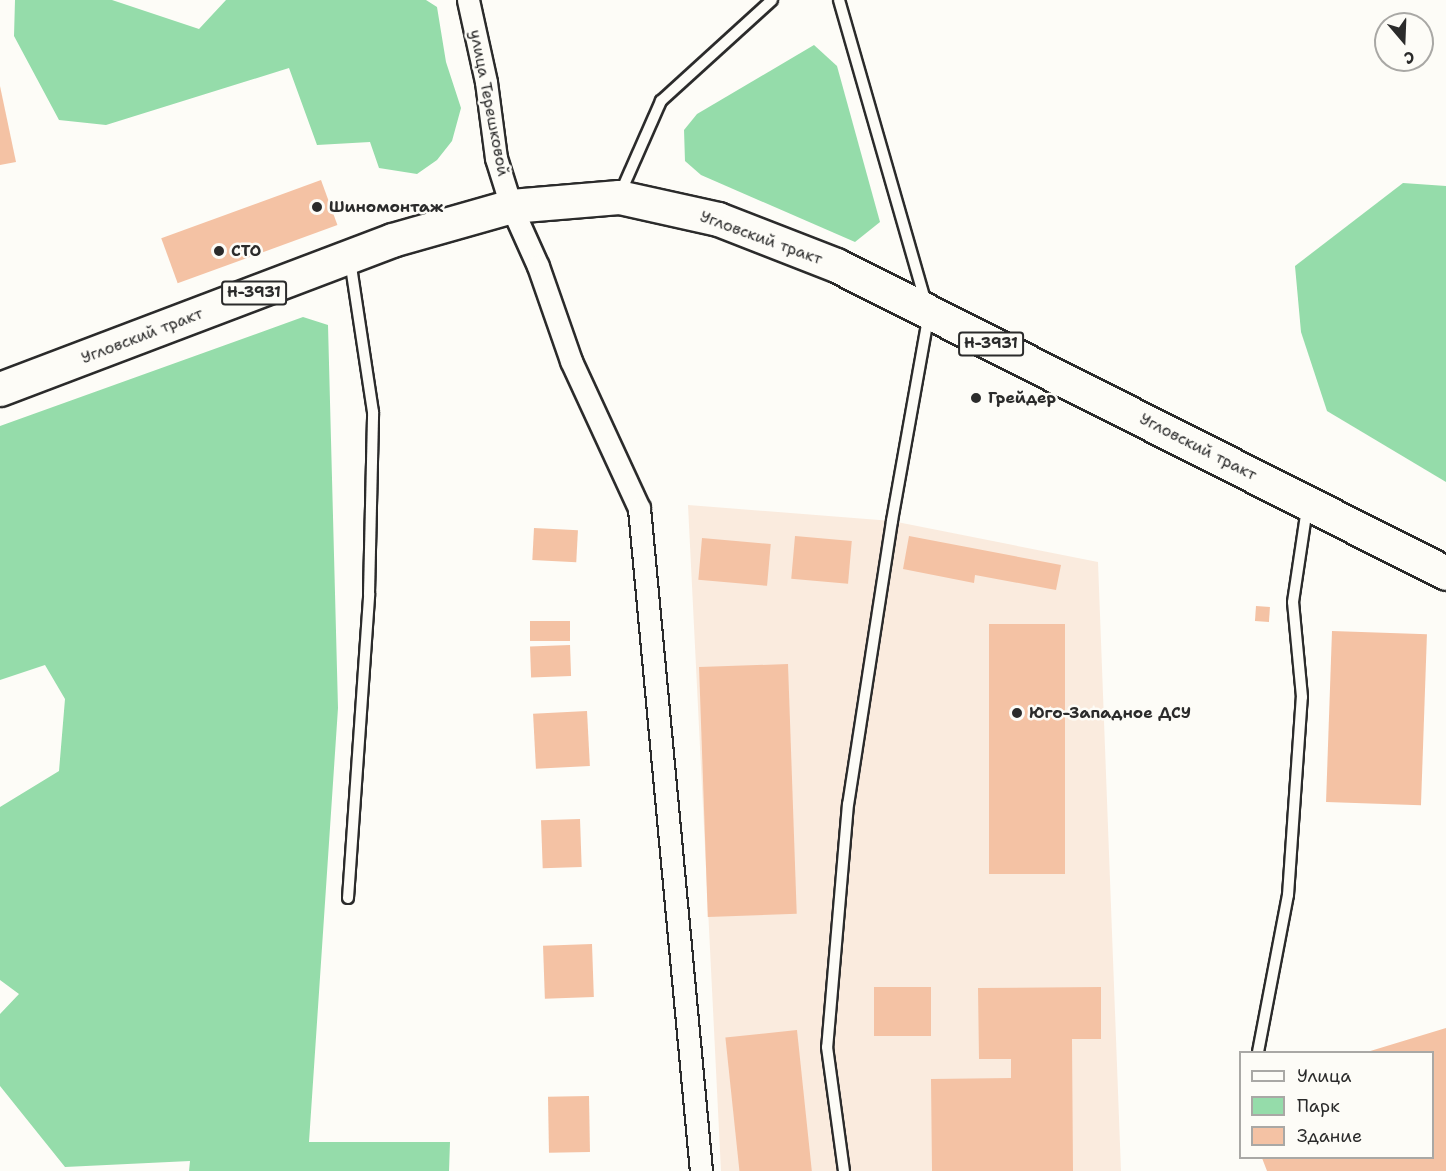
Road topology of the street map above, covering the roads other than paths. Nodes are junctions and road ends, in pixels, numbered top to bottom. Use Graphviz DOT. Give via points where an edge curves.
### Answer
graph roads {
  1 [pos="468,0"];
  2 [pos="772,0"];
  3 [pos="838,0"];
  4 [pos="619,197"];
  5 [pos="511,206"];
  6 [pos="350,257"];
  7 [pos="929,313"];
  8 [pos="0,389"];
  9 [pos="1308,502"];
  10 [pos="1446,573"];
  11 [pos="348,898"];
  12 [pos="1258,1051"];
  13 [pos="701,1171"];
  14 [pos="844,1171"];
  1 -- 5 [label="street, улица Терешковой" via="486,82 496,158"];
  2 -- 4 [label="lane" via="660,100"];
  3 -- 7 [label="lane"];
  4 -- 5 [label="highway, Угловский тракт / Н-3931"];
  4 -- 7 [label="highway, Угловский тракт / Н-3931" via="718,219 836,265"];
  5 -- 6 [label="highway, Угловский тракт / Н-3931" via="392,240"];
  5 -- 13 [label="street, улица Терешковой" via="538,266 571,361 639,508"];
  6 -- 8 [label="highway, Угловский тракт / Н-3931"];
  6 -- 11 [label="lane" via="373,412 369,594"];
  7 -- 9 [label="highway, Угловский тракт / Н-3931"];
  7 -- 14 [label="lane" via="848,804 827,1047"];
  9 -- 10 [label="highway, Угловский тракт / Н-3931"];
  9 -- 12 [label="lane" via="1293,602 1302,697 1288,895"];
}
